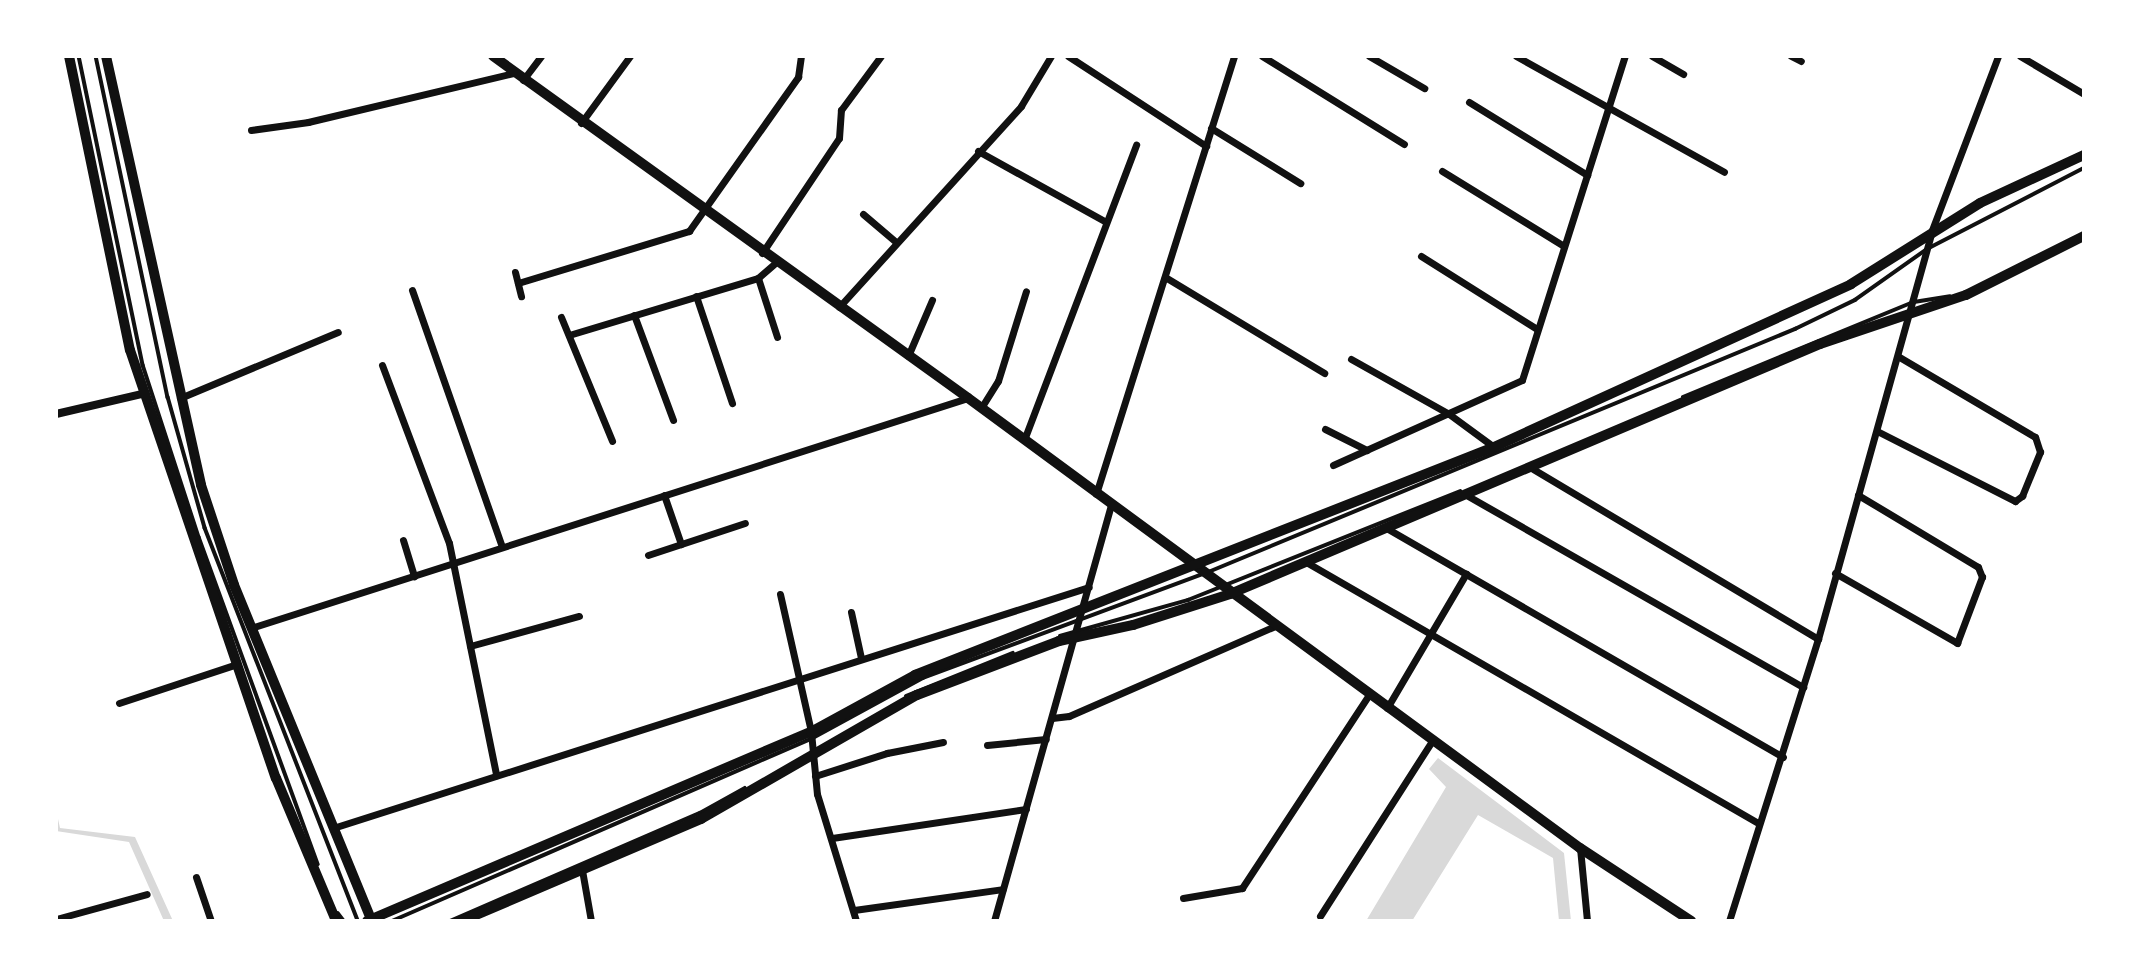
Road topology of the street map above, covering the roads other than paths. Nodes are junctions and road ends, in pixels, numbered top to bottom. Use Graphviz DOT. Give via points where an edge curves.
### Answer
graph roads {
  1 [pos="69,56"];
  2 [pos="79,56"];
  3 [pos="96,56"];
  4 [pos="106,56"];
  5 [pos="492,56"];
  6 [pos="541,56"];
  7 [pos="630,56"];
  8 [pos="801,56"];
  9 [pos="881,56"];
  10 [pos="1051,56"];
  11 [pos="1068,56"];
  12 [pos="1234,56"];
  13 [pos="1262,56"];
  14 [pos="1370,56"];
  15 [pos="1516,56"];
  16 [pos="1625,56"];
  17 [pos="1653,56"];
  18 [pos="1791,56"];
  19 [pos="1998,56"];
  20 [pos="2020,56"];
  21 [pos="1801,61"];
  22 [pos="514,73"];
  23 [pos="1683,74"];
  24 [pos="523,80"];
  25 [pos="1424,88"];
  26 [pos="2084,94"];
  27 [pos="1469,102"];
  28 [pos="1606,110"];
  29 [pos="581,122"];
  30 [pos="1212,128"];
  31 [pos="251,130"];
  32 [pos="1404,144"];
  33 [pos="1136,145"];
  34 [pos="1206,146"];
  35 [pos="978,151"];
  36 [pos="2084,155"];
  37 [pos="2084,168"];
  38 [pos="1442,171"];
  39 [pos="1724,172"];
  40 [pos="1587,175"];
  41 [pos="1300,183"];
  42 [pos="702,211"];
  43 [pos="863,214"];
  44 [pos="1107,222"];
  45 [pos="1932,230"];
  46 [pos="2084,234"];
  47 [pos="896,242"];
  48 [pos="1564,246"];
  49 [pos="1927,249"];
  50 [pos="762,253"];
  51 [pos="1421,257"];
  52 [pos="775,263"];
  53 [pos="514,272"];
  54 [pos="1165,277"];
  55 [pos="758,278"];
  56 [pos="518,283"];
  57 [pos="412,290"];
  58 [pos="1026,291"];
  59 [pos="521,296"];
  60 [pos="696,296"];
  61 [pos="932,300"];
  62 [pos="1913,306"];
  63 [pos="839,307"];
  64 [pos="634,315"];
  65 [pos="561,317"];
  66 [pos="1537,329"];
  67 [pos="338,332"];
  68 [pos="569,335"];
  69 [pos="777,337"];
  70 [pos="908,356"];
  71 [pos="1899,357"];
  72 [pos="1351,359"];
  73 [pos="382,365"];
  74 [pos="1325,373"];
  75 [pos="146,393"];
  76 [pos="179,398"];
  77 [pos="968,398"];
  78 [pos="732,403"];
  79 [pos="981,408"];
  80 [pos="56,414"];
  81 [pos="1449,414"];
  82 [pos="673,420"];
  83 [pos="1325,429"];
  84 [pos="1877,431"];
  85 [pos="1024,440"];
  86 [pos="612,441"];
  87 [pos="1494,447"];
  88 [pos="1367,450"];
  89 [pos="1333,465"];
  90 [pos="1533,469"];
  91 [pos="1096,494"];
  92 [pos="664,495"];
  93 [pos="1858,495"];
  94 [pos="1468,496"];
  95 [pos="1111,505"];
  96 [pos="745,523"];
  97 [pos="1388,529"];
  98 [pos="403,540"];
  99 [pos="681,544"];
  100 [pos="502,547"];
  101 [pos="648,555"];
  102 [pos="1306,562"];
  103 [pos="453,563"];
  104 [pos="1202,570"];
  105 [pos="1835,573"];
  106 [pos="1466,574"];
  107 [pos="414,576"];
  108 [pos="1089,587"];
  109 [pos="1226,590"];
  110 [pos="780,594"];
  111 [pos="850,612"];
  112 [pos="579,616"];
  113 [pos="1080,616"];
  114 [pos="1275,626"];
  115 [pos="251,628"];
  116 [pos="1076,633"];
  117 [pos="1432,636"];
  118 [pos="1818,639"];
  119 [pos="470,646"];
  120 [pos="861,658"];
  121 [pos="237,664"];
  122 [pos="799,678"];
  123 [pos="1803,687"];
  124 [pos="1369,695"];
  125 [pos="120,703"];
  126 [pos="1387,708"];
  127 [pos="1052,718"];
  128 [pos="811,735"];
  129 [pos="1046,738"];
  130 [pos="1432,741"];
  131 [pos="943,742"];
  132 [pos="986,745"];
  133 [pos="812,753"];
  134 [pos="1783,757"];
  135 [pos="496,775"];
  136 [pos="815,776"];
  137 [pos="1026,809"];
  138 [pos="1758,824"];
  139 [pos="336,827"];
  140 [pos="832,838"];
  141 [pos="1580,848"];
  142 [pos="582,870"];
  143 [pos="196,877"];
  144 [pos="1003,890"];
  145 [pos="147,894"];
  146 [pos="1183,898"];
  147 [pos="352,906"];
  148 [pos="854,910"];
  149 [pos="336,916"];
  150 [pos="1320,916"];
  151 [pos="56,919"];
  152 [pos="211,921"];
  153 [pos="342,921"];
  154 [pos="358,921"];
  155 [pos="369,921"];
  156 [pos="392,921"];
  157 [pos="450,921"];
  158 [pos="462,921"];
  159 [pos="591,921"];
  160 [pos="856,921"];
  161 [pos="994,921"];
  162 [pos="1587,921"];
  163 [pos="1692,921"];
  164 [pos="1729,921"];
  1 -- 75 [label="main road" via="130,350"];
  2 -- 149 [label="lane" via="144,365 281,770"];
  3 -- 147 [label="lane" via="168,397 205,528"];
  4 -- 76 [label="main road"];
  5 -- 22 [label="main road"];
  6 -- 24 [label="street"];
  7 -- 29 [label="street"];
  8 -- 42 [label="street" via="798,77"];
  9 -- 50 [label="street" via="841,110 839,138"];
  10 -- 35 [label="street" via="1031,94"];
  11 -- 34 [label="street"];
  12 -- 30 [label="street"];
  13 -- 32 [label="street"];
  14 -- 25 [label="street"];
  15 -- 28 [label="street"];
  16 -- 28 [label="street"];
  17 -- 23 [label="street"];
  18 -- 21 [label="street"];
  19 -- 45 [label="street"];
  20 -- 26 [label="street"];
  22 -- 24 [label="main road"];
  22 -- 31 [label="street" via="309,122"];
  24 -- 29 [label="main road"];
  27 -- 40 [label="street"];
  28 -- 39 [label="street"];
  28 -- 40 [label="street"];
  29 -- 42 [label="main road"];
  30 -- 34 [label="street"];
  30 -- 41 [label="street"];
  33 -- 44 [label="street"];
  34 -- 54 [label="street"];
  35 -- 44 [label="street"];
  35 -- 47 [label="street"];
  36 -- 45 [label="main road"];
  37 -- 49 [label="lane"];
  38 -- 48 [label="street"];
  40 -- 48 [label="street"];
  42 -- 50 [label="main road"];
  42 -- 56 [label="street" via="679,237"];
  43 -- 47 [label="street"];
  44 -- 85 [label="street"];
  45 -- 49 [label="street"];
  45 -- 87 [label="main road" via="1813,303"];
  46 -- 62 [label="main road" via="1966,295"];
  47 -- 63 [label="street"];
  48 -- 66 [label="street"];
  49 -- 62 [label="street"];
  49 -- 104 [label="lane" via="1855,300 1795,329"];
  50 -- 52 [label="main road"];
  51 -- 66 [label="street"];
  52 -- 55 [label="street"];
  52 -- 63 [label="main road"];
  53 -- 56 [label="street"];
  54 -- 74 [label="street"];
  54 -- 91 [label="street"];
  55 -- 60 [label="street"];
  55 -- 69 [label="street"];
  56 -- 59 [label="street"];
  57 -- 100 [label="street"];
  58 -- 79 [label="street" via="998,380"];
  60 -- 64 [label="street"];
  60 -- 78 [label="street"];
  61 -- 70 [label="street"];
  62 -- 71 [label="street"];
  62 -- 90 [label="main road"];
  62 -- 109 [label="lane"];
  63 -- 70 [label="main road"];
  64 -- 68 [label="street"];
  64 -- 82 [label="street"];
  65 -- 68 [label="street"];
  66 -- 81 [label="street" via="1522,380"];
  67 -- 76 [label="street"];
  68 -- 86 [label="street"];
  70 -- 77 [label="main road"];
  71 -- 84 [label="street"];
  71 -- 84 [label="street" via="2035,437 2040,452 2022,496 2015,501"];
  72 -- 81 [label="street"];
  73 -- 103 [label="street"];
  75 -- 80 [label="street"];
  75 -- 121 [label="main road"];
  76 -- 115 [label="main road" via="201,485"];
  77 -- 79 [label="main road"];
  77 -- 92 [label="street"];
  79 -- 85 [label="main road"];
  81 -- 87 [label="street"];
  81 -- 88 [label="street"];
  83 -- 88 [label="street"];
  84 -- 93 [label="street"];
  85 -- 91 [label="main road"];
  87 -- 104 [label="main road"];
  88 -- 89 [label="street"];
  90 -- 94 [label="main road"];
  90 -- 118 [label="street"];
  91 -- 95 [label="main road"];
  92 -- 99 [label="street"];
  92 -- 100 [label="street"];
  93 -- 105 [label="street"];
  93 -- 105 [label="street" via="1982,572 1957,643"];
  94 -- 97 [label="main road"];
  94 -- 123 [label="street"];
  95 -- 104 [label="main road"];
  95 -- 108 [label="street"];
  96 -- 99 [label="street"];
  97 -- 102 [label="main road"];
  97 -- 106 [label="street"];
  98 -- 107 [label="street"];
  99 -- 101 [label="street"];
  100 -- 103 [label="street"];
  102 -- 109 [label="main road"];
  102 -- 117 [label="street"];
  103 -- 107 [label="street"];
  103 -- 119 [label="street"];
  104 -- 109 [label="main road"];
  104 -- 113 [label="main road"];
  105 -- 118 [label="street"];
  106 -- 117 [label="street"];
  106 -- 134 [label="street"];
  107 -- 115 [label="street"];
  108 -- 113 [label="street"];
  108 -- 120 [label="street"];
  109 -- 114 [label="main road"];
  109 -- 116 [label="main road" via="1133,625"];
  110 -- 122 [label="street"];
  111 -- 120 [label="street"];
  112 -- 119 [label="street"];
  113 -- 116 [label="street"];
  113 -- 128 [label="main road" via="915,675"];
  114 -- 124 [label="main road"];
  114 -- 127 [label="street" via="1069,716"];
  115 -- 139 [label="main road"];
  116 -- 127 [label="street"];
  116 -- 133 [label="main road" via="917,695"];
  117 -- 126 [label="street"];
  117 -- 138 [label="street"];
  118 -- 123 [label="street"];
  119 -- 135 [label="street"];
  120 -- 122 [label="street"];
  121 -- 125 [label="street"];
  121 -- 149 [label="main road" via="276,778"];
  122 -- 128 [label="street"];
  122 -- 135 [label="street"];
  123 -- 134 [label="street"];
  124 -- 126 [label="main road"];
  124 -- 146 [label="street" via="1242,888"];
  126 -- 130 [label="main road"];
  127 -- 129 [label="street"];
  128 -- 133 [label="street"];
  128 -- 155 [label="main road"];
  128 -- 156 [label="lane"];
  129 -- 132 [label="street"];
  129 -- 137 [label="street"];
  130 -- 141 [label="main road"];
  130 -- 150 [label="street"];
  131 -- 136 [label="street" via="887,752"];
  133 -- 136 [label="street"];
  133 -- 142 [label="main road" via="701,819"];
  133 -- 157 [label="lane" via="700,813"];
  134 -- 138 [label="street"];
  135 -- 139 [label="street"];
  136 -- 140 [label="street"];
  137 -- 140 [label="street"];
  137 -- 144 [label="street"];
  138 -- 164 [label="street"];
  139 -- 155 [label="main road"];
  140 -- 148 [label="street"];
  141 -- 162 [label="street"];
  141 -- 163 [label="main road"];
  142 -- 158 [label="main road"];
  142 -- 159 [label="street"];
  143 -- 152 [label="street"];
  144 -- 148 [label="street"];
  144 -- 161 [label="street"];
  145 -- 151 [label="street"];
  147 -- 154 [label="lane"];
  147 -- 155 [label="lane"];
  148 -- 160 [label="street"];
  149 -- 153 [label="lane"];
}
